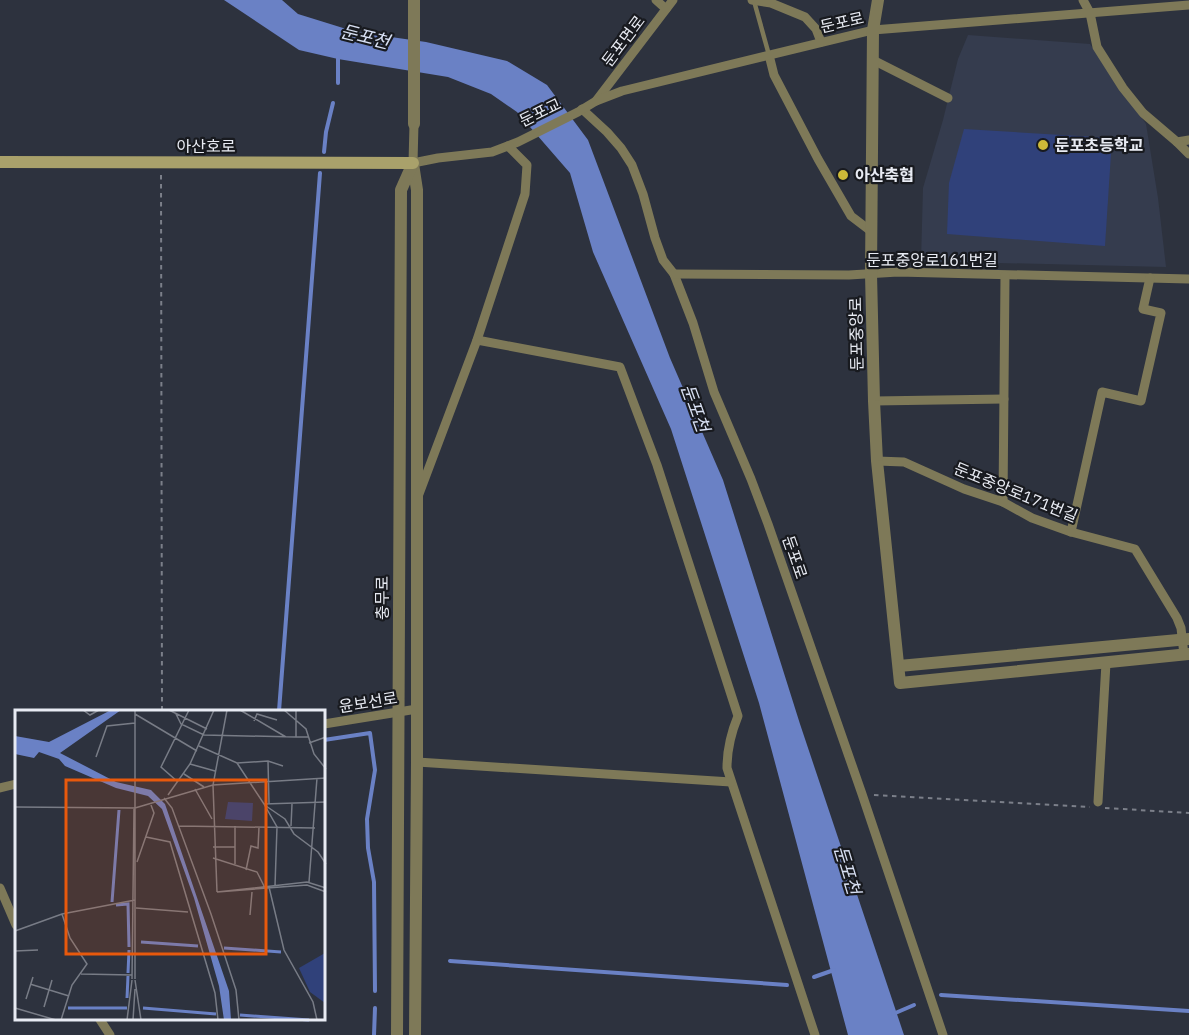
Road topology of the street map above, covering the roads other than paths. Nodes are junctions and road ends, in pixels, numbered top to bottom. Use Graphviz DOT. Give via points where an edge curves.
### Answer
graph roads {
  1 [pos="656,0"];
  2 [pos="673,0"];
  3 [pos="879,0"];
  4 [pos="1083,0"];
  5 [pos="753,1"];
  6 [pos="414,5"];
  7 [pos="1189,5"];
  8 [pos="666,9"];
  9 [pos="1090,12"];
  10 [pos="873,30"];
  11 [pos="821,42"];
  12 [pos="769,55"];
  13 [pos="873,60"];
  14 [pos="948,98"];
  15 [pos="596,101"];
  16 [pos="580,110"];
  17 [pos="414,124"];
  18 [pos="1189,140"];
  19 [pos="1177,142"];
  20 [pos="513,144"];
  21 [pos="1189,154"];
  22 [pos="0,162"];
  23 [pos="413,163"];
  24 [pos="872,232"];
  25 [pos="674,274"];
  26 [pos="872,274"];
  27 [pos="1005,276"];
  28 [pos="1150,278"];
  29 [pos="1189,279"];
  30 [pos="477,339"];
  31 [pos="1004,399"];
  32 [pos="874,400"];
  33 [pos="877,461"];
  34 [pos="417,499"];
  35 [pos="1003,502"];
  36 [pos="1071,532"];
  37 [pos="1186,639"];
  38 [pos="1186,654"];
  39 [pos="1106,663"];
  40 [pos="899,666"];
  41 [pos="417,709"];
  42 [pos="398,712"];
  43 [pos="326,724"];
  44 [pos="417,762"];
  45 [pos="731,782"];
  46 [pos="15,784"];
  47 [pos="0,788"];
  48 [pos="1098,802"];
  49 [pos="0,888"];
  50 [pos="15,923"];
  51 [pos="100,1020"];
  52 [pos="110,1035"];
  53 [pos="397,1035"];
  54 [pos="415,1035"];
  55 [pos="815,1035"];
  56 [pos="943,1035"];
  1 -- 8 [label="street"];
  2 -- 8 [label="street, 둔포면로"];
  3 -- 10 [label="street, 둔포중앙로"];
  4 -- 9 [label="street"];
  5 -- 11 [label="street" via="771,3 805,17"];
  5 -- 12 [label="lane"];
  6 -- 17 [label="street"];
  7 -- 9 [label="street, 둔포로"];
  8 -- 15 [label="street, 둔포면로"];
  9 -- 10 [label="street, 둔포로"];
  9 -- 19 [label="street" via="1097,47 1123,88 1143,113"];
  10 -- 11 [label="street, 둔포로"];
  10 -- 13 [label="street, 둔포중앙로"];
  11 -- 12 [label="street, 둔포로"];
  12 -- 15 [label="street, 둔포로"];
  12 -- 24 [label="street" via="774,75 850,216"];
  13 -- 14 [label="street"];
  13 -- 24 [label="street, 둔포중앙로"];
  15 -- 16 [label="street, 둔포로"];
  16 -- 20 [label="street, 둔포교"];
  16 -- 25 [label="street, 둔포로" via="614,140 632,165 663,260"];
  17 -- 23 [label="street, 충무로"];
  18 -- 19 [label="street"];
  19 -- 21 [label="street"];
  20 -- 23 [label="street, 둔포교" via="492,152"];
  20 -- 30 [label="street" via="527,165 525,194"];
  22 -- 23 [label="main road, 아산호로"];
  23 -- 34 [label="street, 충무로" via="417,190"];
  23 -- 42 [label="street, 충무로" via="401,190"];
  24 -- 26 [label="street, 둔포중앙로"];
  25 -- 26 [label="street, 둔포중앙로161번길"];
  25 -- 56 [label="street, 둔포로" via="714,392 768,524"];
  26 -- 27 [label="street, 둔포중앙로161번길"];
  26 -- 32 [label="street, 둔포중앙로"];
  27 -- 28 [label="street, 둔포중앙로161번길"];
  27 -- 31 [label="street"];
  28 -- 29 [label="street, 둔포중앙로161번길"];
  28 -- 36 [label="street" via="1143,309 1161,313 1141,401 1102,392"];
  30 -- 34 [label="street"];
  30 -- 45 [label="street" via="620,367 657,465 738,716 727,756"];
  31 -- 32 [label="street"];
  31 -- 35 [label="street"];
  32 -- 33 [label="street, 둔포중앙로"];
  33 -- 35 [label="street, 둔포중앙로171번길" via="904,462"];
  33 -- 40 [label="street, 둔포중앙로"];
  34 -- 41 [label="street, 충무로"];
  35 -- 36 [label="street, 둔포중앙로171번길"];
  36 -- 37 [label="street, 둔포중앙로171번길" via="1135,549"];
  37 -- 38 [label="street, 둔포중앙로171번길"];
  37 -- 40 [label="street"];
  38 -- 39 [label="street"];
  39 -- 40 [label="street" via="900,683"];
  39 -- 48 [label="street"];
  41 -- 42 [label="street, 윤보선로"];
  41 -- 44 [label="street, 충무로"];
  42 -- 43 [label="street, 윤보선로"];
  42 -- 53 [label="street, 충무로"];
  44 -- 45 [label="street"];
  44 -- 54 [label="street, 충무로"];
  45 -- 55 [label="street"];
  46 -- 47 [label="street"];
  49 -- 50 [label="street"];
  51 -- 52 [label="street"];
}
